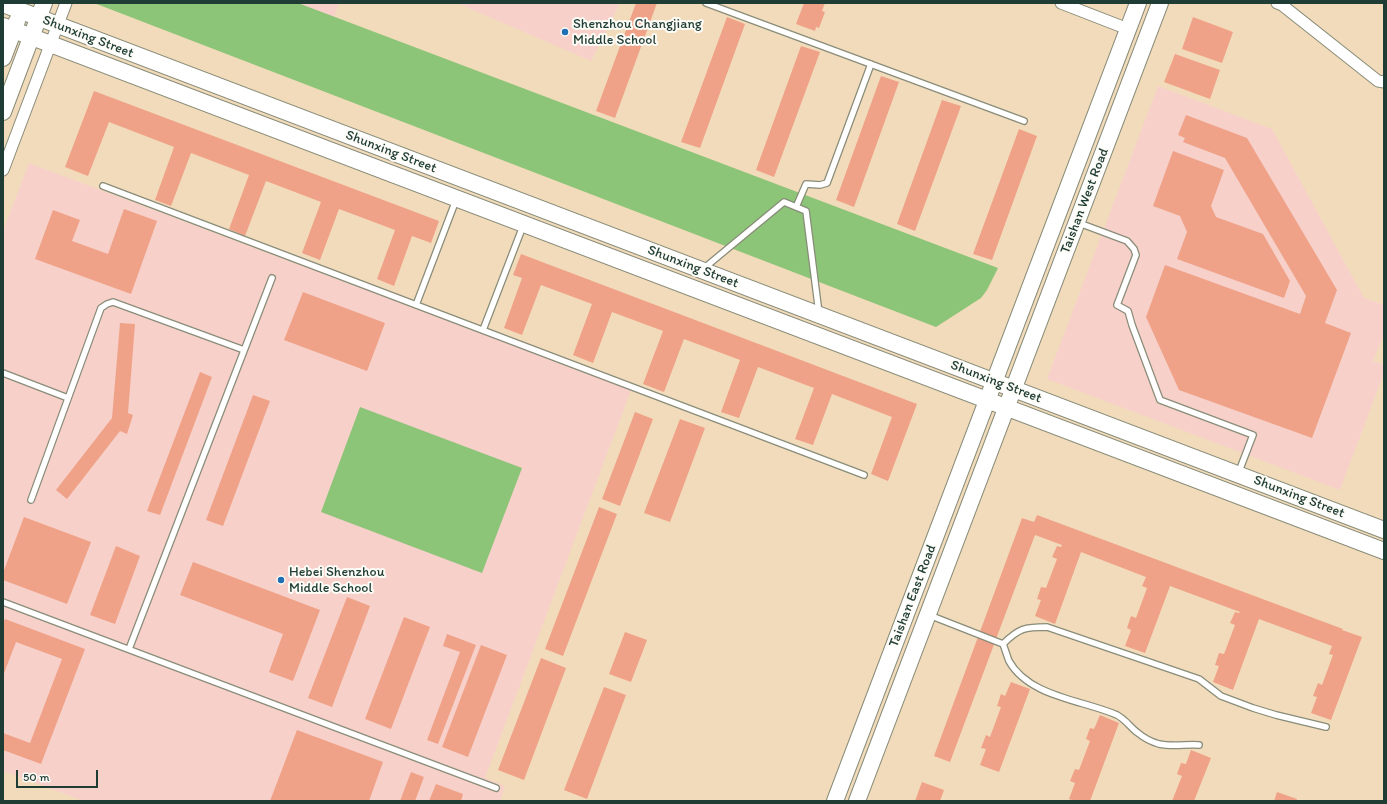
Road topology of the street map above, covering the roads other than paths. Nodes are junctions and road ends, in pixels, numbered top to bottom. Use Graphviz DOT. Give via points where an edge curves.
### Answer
graph roads {
  1 [pos="44,3"];
  2 [pos="66,3"];
  3 [pos="706,3"];
  4 [pos="1061,3"];
  5 [pos="1138,3"];
  6 [pos="1160,3"];
  7 [pos="1277,3"];
  8 [pos="4,5"];
  9 [pos="722,6"];
  10 [pos="16,18"];
  11 [pos="58,25"];
  12 [pos="35,28"];
  13 [pos="1128,29"];
  14 [pos="51,44"];
  15 [pos="3,58"];
  16 [pos="871,64"];
  17 [pos="1384,82"];
  18 [pos="3,112"];
  19 [pos="1024,121"];
  20 [pos="3,170"];
  21 [pos="103,186"];
  22 [pos="457,199"];
  23 [pos="796,207"];
  24 [pos="1076,222"];
  25 [pos="524,224"];
  26 [pos="701,270"];
  27 [pos="272,278"];
  28 [pos="416,305"];
  29 [pos="820,315"];
  30 [pos="483,330"];
  31 [pos="244,350"];
  32 [pos="3,373"];
  33 [pos="991,391"];
  34 [pos="68,398"];
  35 [pos="1010,398"];
  36 [pos="1238,474"];
  37 [pos="864,475"];
  38 [pos="31,500"];
  39 [pos="1384,530"];
  40 [pos="1384,551"];
  41 [pos="3,602"];
  42 [pos="928,614"];
  43 [pos="1004,644"];
  44 [pos="128,649"];
  45 [pos="1326,727"];
  46 [pos="1199,745"];
  47 [pos="496,788"];
  48 [pos="835,801"];
  49 [pos="856,801"];
  1 -- 12 [label="main road"];
  2 -- 11 [label="street"];
  3 -- 9 [label="lane"];
  4 -- 13 [label="street"];
  5 -- 13 [label="main road, Taishan West Road"];
  6 -- 24 [label="main road, Taishan West Road"];
  7 -- 17 [label="street"];
  8 -- 10 [label="main road, Shunxing Street"];
  9 -- 16 [label="lane"];
  10 -- 12 [label="main road, Shunxing Street"];
  10 -- 15 [label="main road"];
  11 -- 12 [label="main road, Shunxing Street"];
  11 -- 14 [label="street"];
  11 -- 26 [label="main road, Shunxing Street"];
  12 -- 14 [label="main road, Shunxing Street"];
  12 -- 18 [label="main road"];
  13 -- 33 [label="main road, Taishan West Road"];
  14 -- 20 [label="street"];
  14 -- 22 [label="main road, Shunxing Street"];
  16 -- 19 [label="lane"];
  16 -- 23 [label="lane" via="827,183 806,184"];
  21 -- 28 [label="lane"];
  22 -- 25 [label="main road, Shunxing Street"];
  22 -- 28 [label="lane"];
  23 -- 26 [label="lane" via="784,202"];
  23 -- 29 [label="lane" via="806,211"];
  24 -- 35 [label="main road, Taishan West Road"];
  24 -- 36 [label="lane" via="1127,241 1134,249 1136,256 1117,305 1128,311 1160,400 1253,435"];
  25 -- 30 [label="lane"];
  25 -- 33 [label="main road, Shunxing Street"];
  26 -- 29 [label="main road, Shunxing Street"];
  27 -- 31 [label="lane"];
  28 -- 30 [label="lane"];
  29 -- 33 [label="main road, Shunxing Street"];
  30 -- 37 [label="lane"];
  31 -- 34 [label="lane" via="113,302 101,308"];
  31 -- 44 [label="lane"];
  32 -- 34 [label="lane"];
  33 -- 35 [label="main road, Shunxing Street"];
  33 -- 48 [label="main road, Taishan East Road"];
  34 -- 38 [label="lane"];
  35 -- 36 [label="main road, Shunxing Street"];
  35 -- 40 [label="main road, Shunxing Street"];
  35 -- 42 [label="main road, Taishan East Road"];
  36 -- 39 [label="main road, Shunxing Street"];
  41 -- 44 [label="lane"];
  42 -- 43 [label="lane"];
  42 -- 49 [label="main road, Taishan East Road"];
  43 -- 45 [label="lane" via="1021,630 1047,627 1199,678 1221,696 1253,708"];
  43 -- 46 [label="lane" via="1010,662 1022,677 1037,688 1118,716 1150,741 1174,746"];
  44 -- 47 [label="lane"];
}
